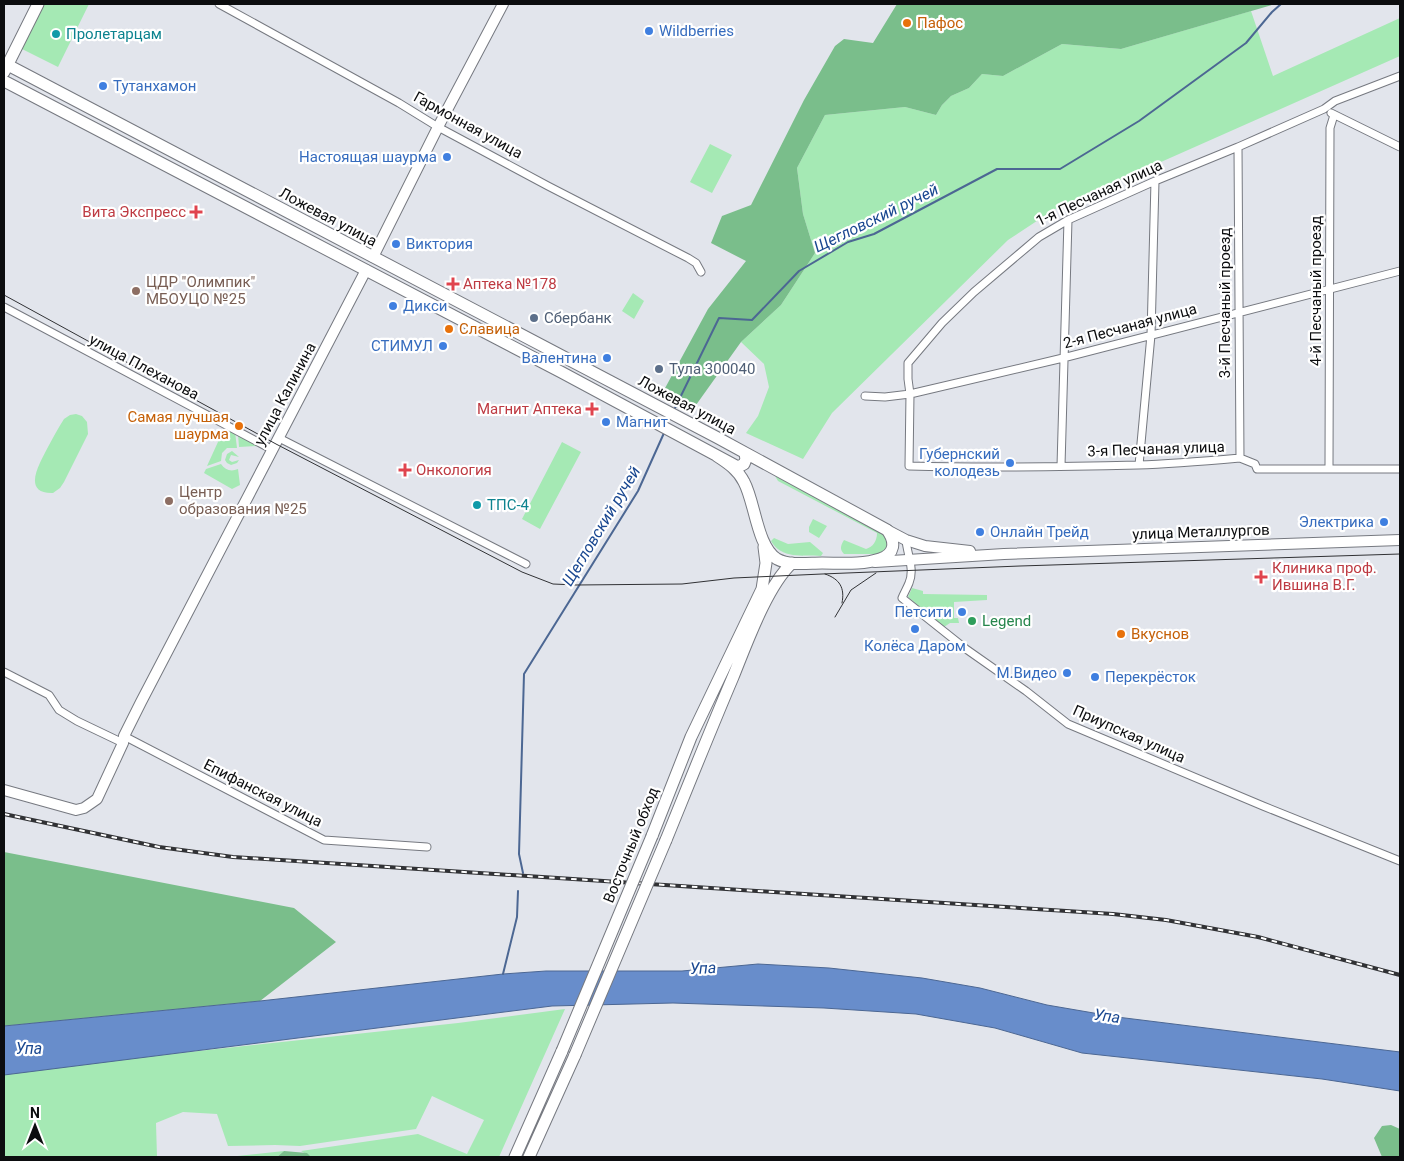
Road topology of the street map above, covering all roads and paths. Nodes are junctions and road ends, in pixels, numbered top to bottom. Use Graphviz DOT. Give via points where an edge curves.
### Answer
graph roads {
  1 [pos="38,4"];
  2 [pos="218,4"];
  3 [pos="503,4"];
  4 [pos="5,66"];
  5 [pos="1400,76"];
  6 [pos="4,81"];
  7 [pos="1324,109"];
  8 [pos="1334,115"];
  9 [pos="438,127"];
  10 [pos="1238,147"];
  11 [pos="1400,147"];
  12 [pos="1155,181"];
  13 [pos="1068,220"];
  14 [pos="372,257"];
  15 [pos="366,270"];
  16 [pos="1400,271"];
  17 [pos="702,272"];
  18 [pos="1328,290"];
  19 [pos="4,307"];
  20 [pos="1239,312"];
  21 [pos="1151,335"];
  22 [pos="1063,358"];
  23 [pos="910,394"];
  24 [pos="864,396"];
  25 [pos="648,402"];
  26 [pos="640,415"];
  27 [pos="279,438"];
  28 [pos="273,450"];
  29 [pos="745,454"];
  30 [pos="717,456"];
  31 [pos="1240,458"];
  32 [pos="1139,465"];
  33 [pos="909,466"];
  34 [pos="1061,466"];
  35 [pos="1329,469"];
  36 [pos="1400,469"];
  37 [pos="887,530"];
  38 [pos="906,540"];
  39 [pos="1400,540"];
  40 [pos="764,542"];
  41 [pos="1004,554"];
  42 [pos="910,560"];
  43 [pos="871,562"];
  44 [pos="792,563"];
  45 [pos="526,564"];
  46 [pos="4,672"];
  47 [pos="124,739"];
  48 [pos="4,790"];
  49 [pos="427,848"];
  50 [pos="1400,861"];
  51 [pos="515,1157"];
  52 [pos="529,1157"];
  1 -- 4 [label="main road"];
  2 -- 9 [label="street, Гармонная улица"];
  3 -- 9 [label="street, улица Калинина"];
  4 -- 14 [label="main road, Ложевая улица"];
  5 -- 7 [label="street, 1-я Песчаная улица" via="1335,101"];
  6 -- 15 [label="main road, Ложевая улица"];
  7 -- 8 [label="street"];
  7 -- 10 [label="street, 1-я Песчаная улица"];
  8 -- 11 [label="street"];
  8 -- 18 [label="street, 4-й Песчаный проезд" via="1330,128"];
  9 -- 14 [label="street, улица Калинина"];
  9 -- 17 [label="street, Гармонная улица" via="688,258"];
  10 -- 12 [label="street, 1-я Песчаная улица"];
  10 -- 20 [label="street, 3-й Песчаный проезд"];
  12 -- 13 [label="street, 1-я Песчаная улица"];
  12 -- 21 [label="street"];
  13 -- 22 [label="street"];
  13 -- 23 [label="street, 1-я Песчаная улица" via="1039,236 942,323 908,363"];
  14 -- 15 [label="main road, улица Калинина"];
  14 -- 25 [label="main road, Ложевая улица"];
  15 -- 26 [label="main road, Ложевая улица"];
  15 -- 27 [label="street, улица Калинина"];
  16 -- 18 [label="street, 2-я Песчаная улица"];
  18 -- 20 [label="street, 2-я Песчаная улица"];
  18 -- 35 [label="street, 4-й Песчаный проезд"];
  19 -- 28 [label="street, улица Плеханова"];
  20 -- 21 [label="street, 2-я Песчаная улица"];
  20 -- 31 [label="street, 3-й Песчаный проезд"];
  21 -- 22 [label="street, 2-я Песчаная улица"];
  21 -- 32 [label="street"];
  22 -- 23 [label="street, 2-я Песчаная улица"];
  22 -- 34 [label="street"];
  23 -- 24 [label="street, 2-я Песчаная улица"];
  23 -- 33 [label="street, 1-я Песчаная улица"];
  25 -- 26 [label="main road" via="640,405"];
  25 -- 29 [label="main road, Ложевая улица"];
  26 -- 30 [label="main road, Ложевая улица"];
  27 -- 28 [label="street, улица Калинина"];
  27 -- 45 [label="street"];
  28 -- 47 [label="street, улица Калинина" via="203,580"];
  29 -- 30 [label="main road, Ложевая улица" via="744,464 738,467"];
  29 -- 37 [label="main road, Ложевая улица"];
  30 -- 40 [label="main road, Ложевая улица" via="744,480"];
  31 -- 32 [label="street, 3-я Песчаная улица"];
  31 -- 35 [label="street, 3-я Песчаная улица" via="1255,464 1257,469"];
  32 -- 34 [label="street, 3-я Песчаная улица"];
  33 -- 34 [label="street, 3-я Песчаная улица"];
  35 -- 36 [label="street, 3-я Песчаная улица"];
  37 -- 38 [label="street, улица Металлургов"];
  37 -- 43 [label="main road, Ложевая улица" via="893,541 891,552"];
  38 -- 41 [label="street, улица Металлургов" via="940,549"];
  38 -- 42 [label="street, Приупская улица"];
  39 -- 41 [label="street, улица Металлургов"];
  40 -- 44 [label="main road, Ложевая улица" via="771,554"];
  40 -- 51 [label="main road, Восточный обход, bridge" via="766,563 762,589 691,737"];
  41 -- 42 [label="street, улица Металлургов"];
  42 -- 43 [label="street, улица Металлургов"];
  42 -- 50 [label="street, Приупская улица" via="910,582 902,598 1068,724"];
  43 -- 44 [label="main road, Ложевая улица"];
  44 -- 52 [label="main road, Восточный обход, bridge" via="773,588 746,644 666,840"];
  46 -- 47 [label="street, Епифанская улица" via="50,696 59,710 77,721"];
  47 -- 48 [label="street, улица Калинина" via="97,799 84,808 76,810"];
  47 -- 49 [label="street, Епифанская улица" via="324,840"];
}
